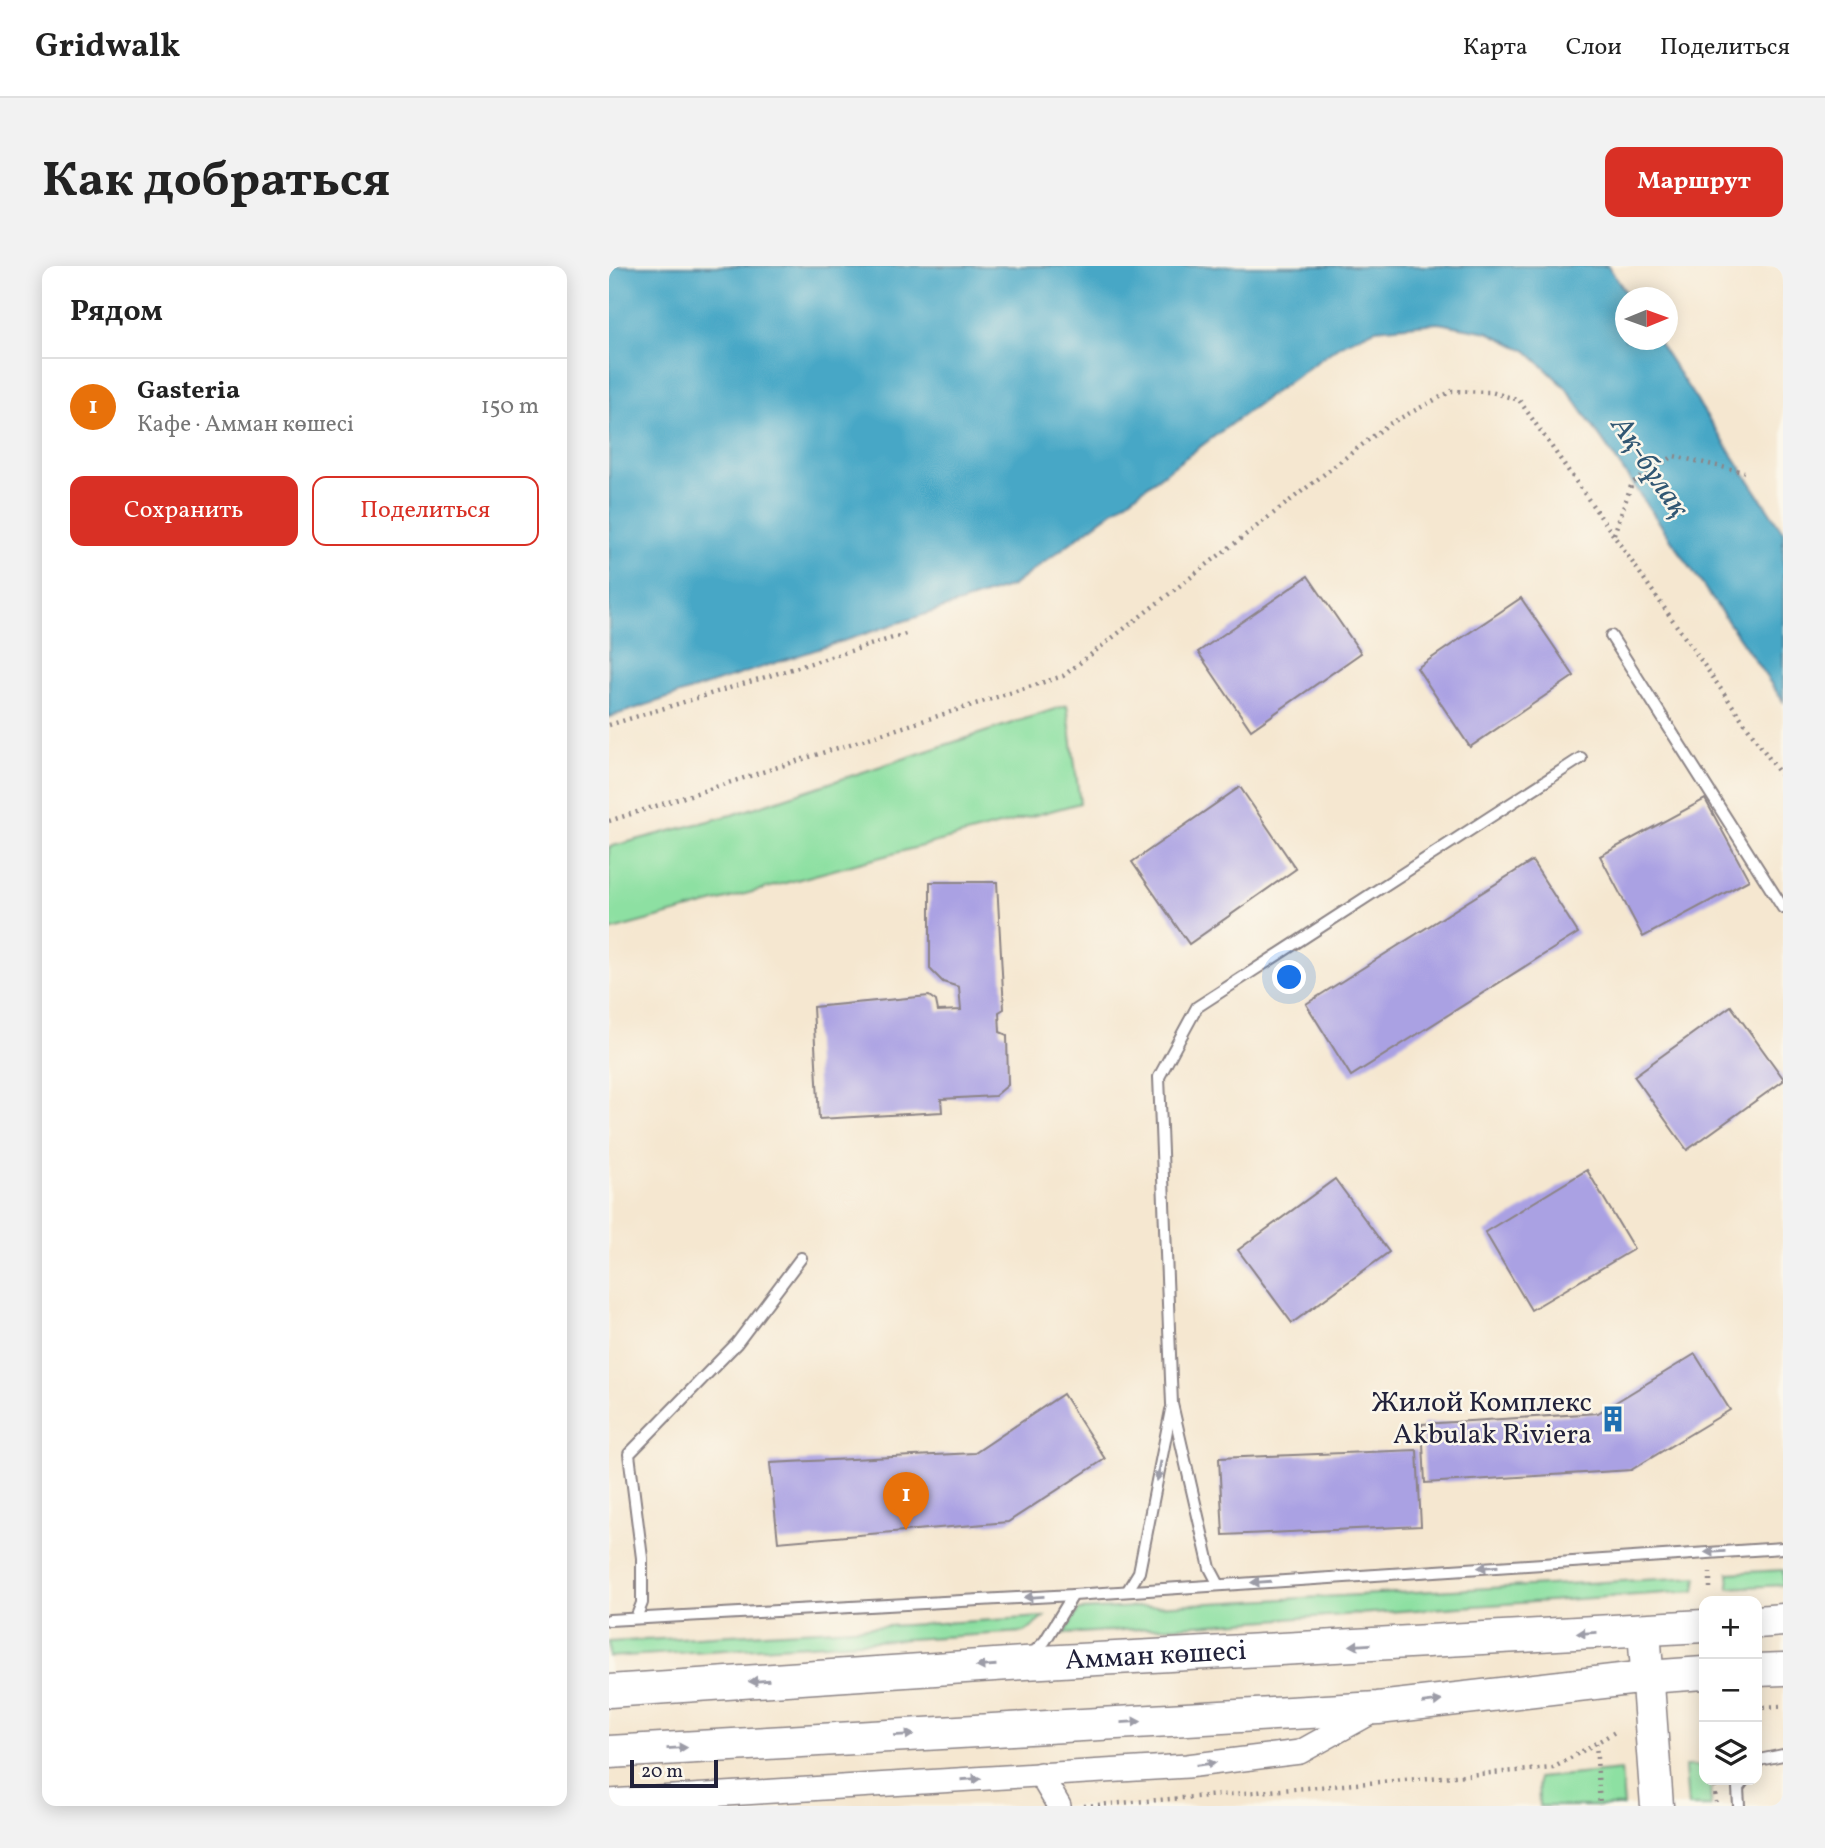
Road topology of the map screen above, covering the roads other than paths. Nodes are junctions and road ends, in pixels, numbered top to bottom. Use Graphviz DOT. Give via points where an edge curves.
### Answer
graph roads {
  1 [pos="1611,636"];
  2 [pos="1581,758"];
  3 [pos="1783,908"];
  4 [pos="801,1258"];
  5 [pos="1172,1404"];
  6 [pos="1783,1548"];
  7 [pos="1219,1585"];
  8 [pos="1128,1590"];
  9 [pos="1073,1595"];
  10 [pos="636,1618"];
  11 [pos="609,1620"];
  12 [pos="1783,1620"];
  13 [pos="1762,1622"];
  14 [pos="1699,1626"];
  15 [pos="1644,1630"];
  16 [pos="1024,1663"];
  17 [pos="1783,1669"];
  18 [pos="1762,1670"];
  19 [pos="1699,1673"];
  20 [pos="1647,1677"];
  21 [pos="609,1692"];
  22 [pos="1378,1708"];
  23 [pos="609,1752"];
  24 [pos="1783,1755"];
  25 [pos="1762,1759"];
  26 [pos="1040,1774"];
  27 [pos="1740,1785"];
  28 [pos="609,1801"];
  29 [pos="1059,1806"];
  30 [pos="1657,1806"];
  31 [pos="1739,1806"];
  1 -- 3 [label="lane"];
  2 -- 5 [label="lane" via="1197,1007 1159,1077"];
  4 -- 10 [label="lane" via="737,1343 629,1454 642,1558 642,1603"];
  5 -- 7 [label="lane" via="1210,1568"];
  5 -- 8 [label="lane, one-way" via="1139,1572"];
  6 -- 7 [label="lane, one-way"];
  7 -- 8 [label="lane"];
  8 -- 9 [label="lane"];
  9 -- 10 [label="lane, one-way"];
  9 -- 16 [label="lane" via="1045,1641"];
  10 -- 11 [label="lane"];
  12 -- 13 [label="main road"];
  14 -- 15 [label="main road, Амман көшесі"];
  15 -- 16 [label="main road, Амман көшесі, one-way"];
  15 -- 20 [label="main road"];
  16 -- 21 [label="main road, Амман көшесі, one-way"];
  17 -- 18 [label="main road"];
  19 -- 20 [label="main road"];
  22 -- 20 [label="main road, one-way"];
  20 -- 30 [label="main road"];
  23 -- 22 [label="main road, one-way"];
  26 -- 22 [label="street, one-way" via="1187,1766 1300,1752"];
  24 -- 25 [label="lane"];
  28 -- 26 [label="street, one-way"];
  26 -- 29 [label="street"];
  27 -- 31 [label="lane"];
}
